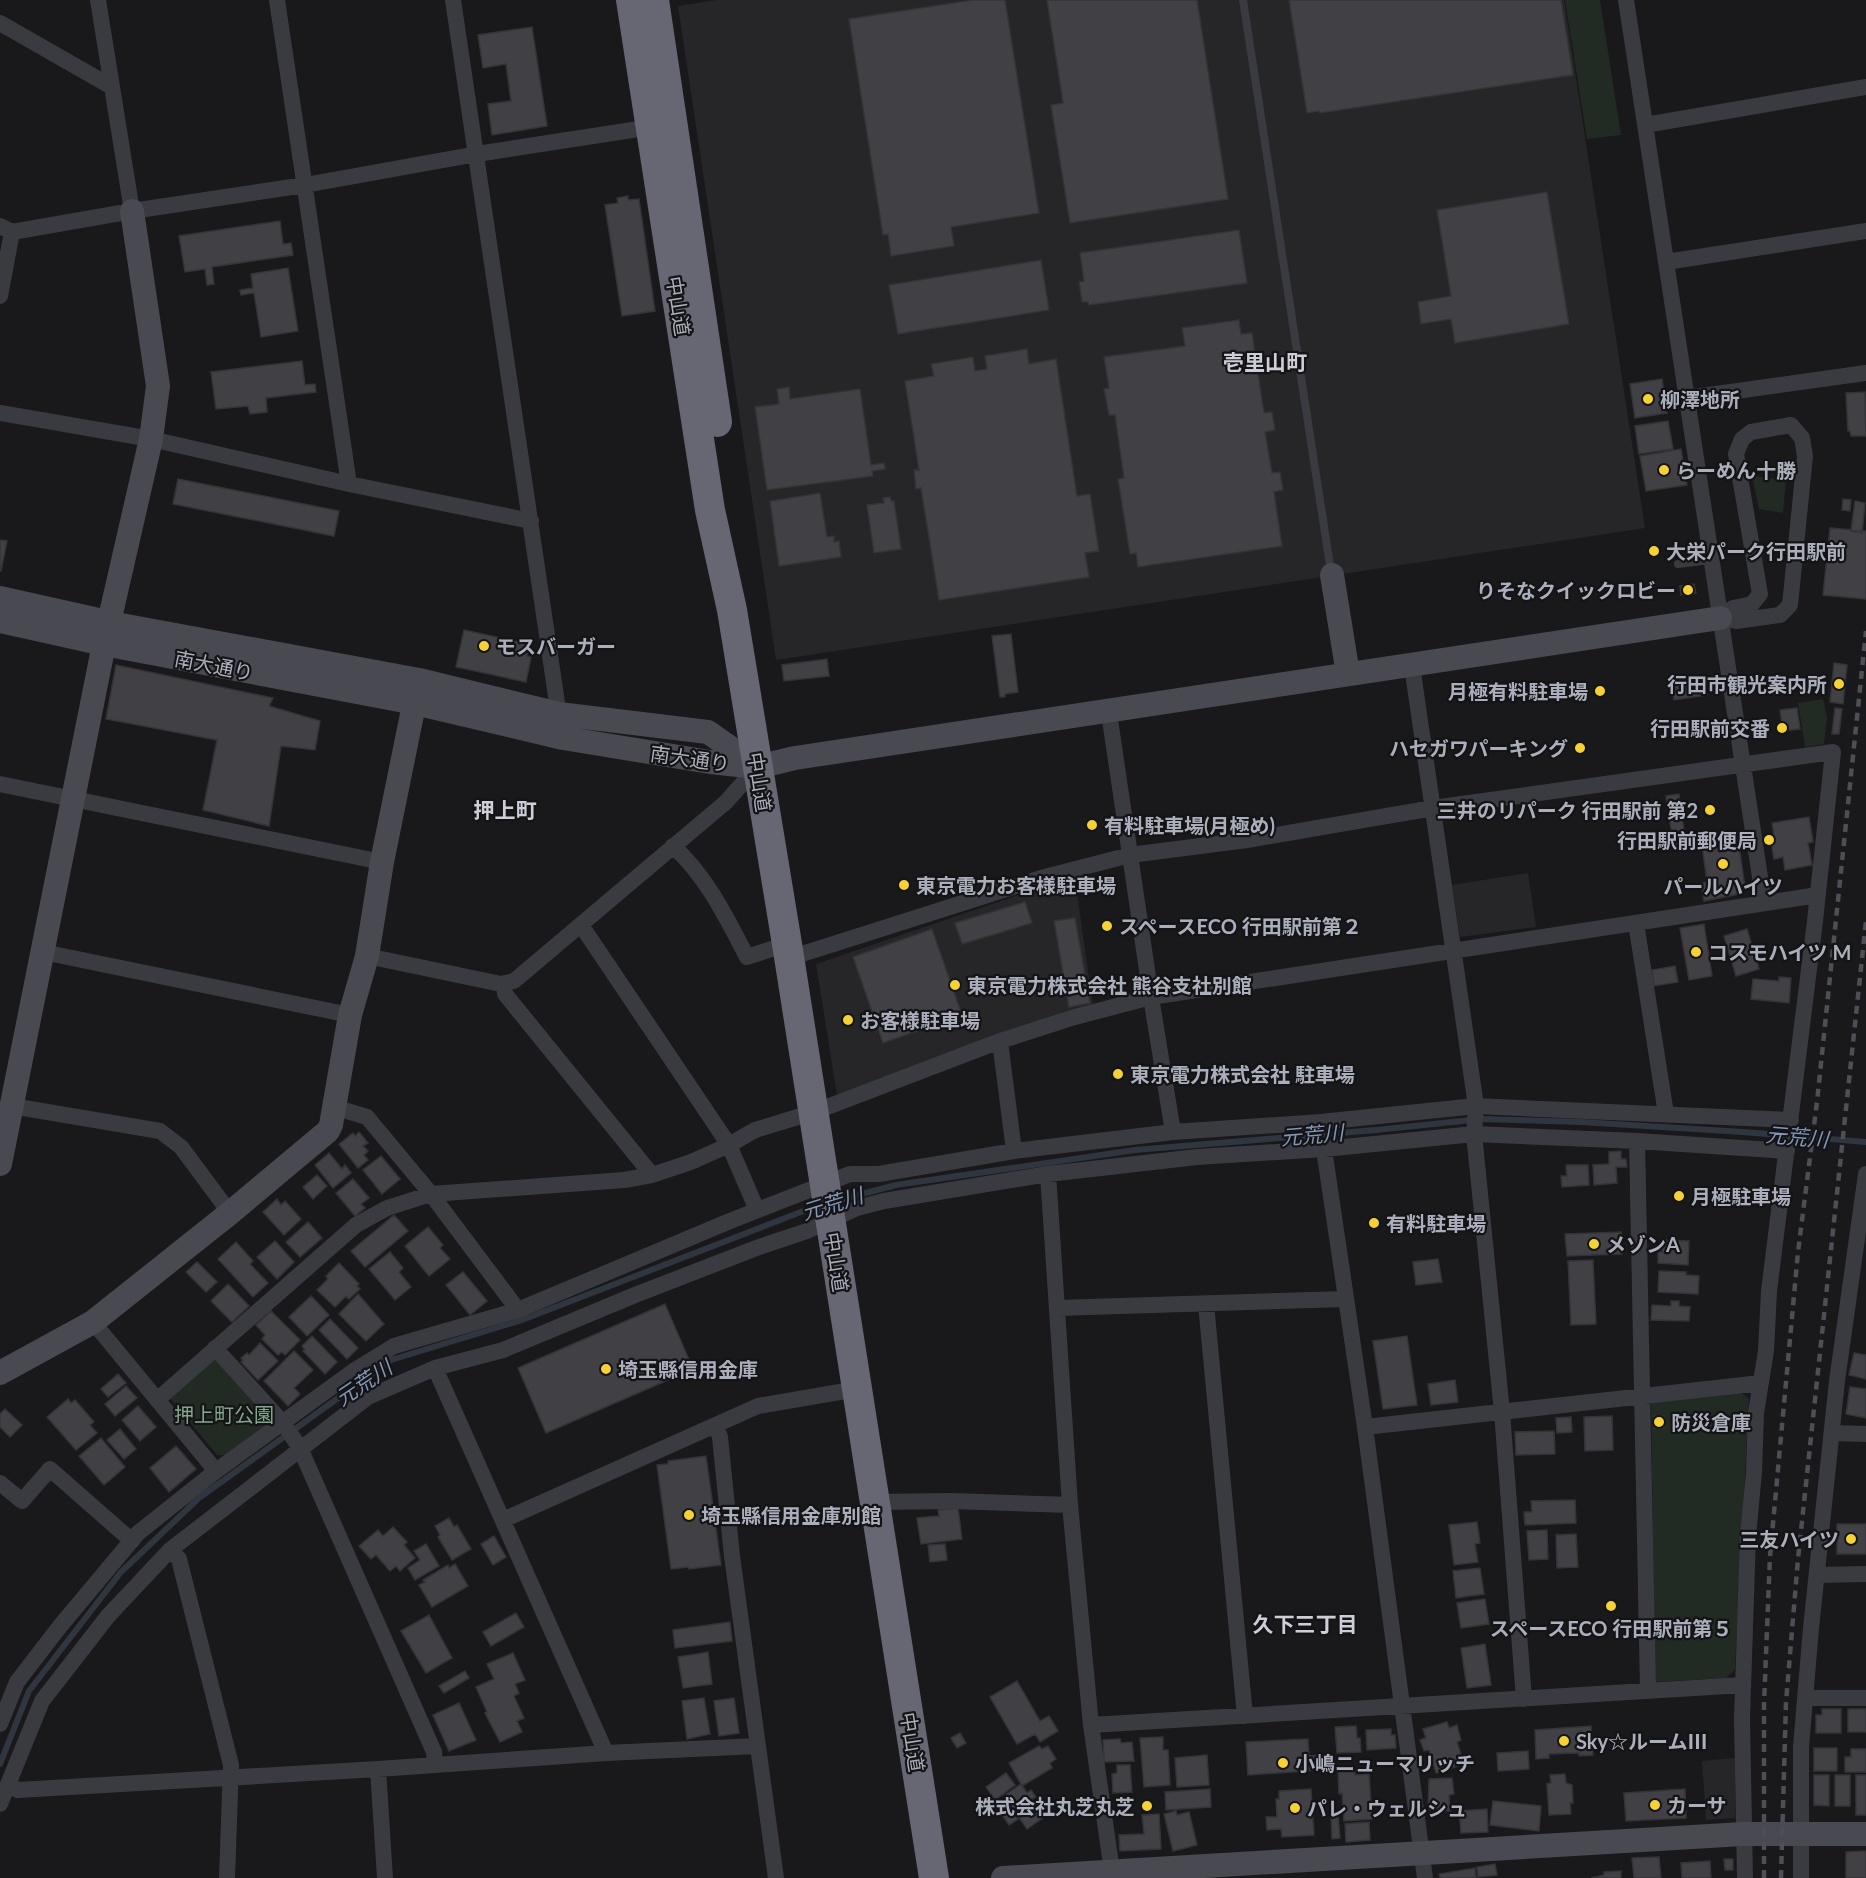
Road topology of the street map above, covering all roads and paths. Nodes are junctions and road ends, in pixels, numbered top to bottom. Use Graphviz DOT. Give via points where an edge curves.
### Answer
graph roads {
  1 [pos="98,0"];
  2 [pos="277,0"];
  3 [pos="453,0"];
  4 [pos="631,0"];
  5 [pos="654,0"];
  6 [pos="1243,0"];
  7 [pos="1626,0"];
  8 [pos="0,23"];
  9 [pos="112,87"];
  10 [pos="1866,87"];
  11 [pos="662,124"];
  12 [pos="1645,125"];
  13 [pos="477,154"];
  14 [pos="305,185"];
  15 [pos="132,211"];
  16 [pos="6,229"];
  17 [pos="1866,231"];
  18 [pos="1666,262"];
  19 [pos="0,296"];
  20 [pos="1866,373"];
  21 [pos="1687,398"];
  22 [pos="0,413"];
  23 [pos="152,439"];
  24 [pos="349,484"];
  25 [pos="531,521"];
  26 [pos="1712,560"];
  27 [pos="1678,564"];
  28 [pos="1332,575"];
  29 [pos="0,598"];
  30 [pos="1720,618"];
  31 [pos="0,621"];
  32 [pos="106,633"];
  33 [pos="1412,666"];
  34 [pos="1348,674"];
  35 [pos="417,691"];
  36 [pos="1109,713"];
  37 [pos="559,714"];
  38 [pos="563,738"];
  39 [pos="1743,765"];
  40 [pos="757,766"];
  41 [pos="0,784"];
  42 [pos="74,799"];
  43 [pos="1433,808"];
  44 [pos="673,846"];
  45 [pos="1130,855"];
  46 [pos="382,862"];
  47 [pos="1818,895"];
  48 [pos="1764,903"];
  49 [pos="1636,923"];
  50 [pos="581,925"];
  51 [pos="1454,950"];
  52 [pos="788,951"];
  53 [pos="43,952"];
  54 [pos="367,956"];
  55 [pos="504,984"];
  56 [pos="1151,997"];
  57 [pos="350,1015"];
  58 [pos="1000,1041"];
  59 [pos="12,1106"];
  60 [pos="1476,1106"];
  61 [pos="334,1107"];
  62 [pos="813,1112"];
  63 [pos="1666,1114"];
  64 [pos="1791,1120"];
  65 [pos="1173,1132"];
  66 [pos="1474,1134"];
  67 [pos="1637,1142"];
  68 [pos="729,1145"];
  69 [pos="1324,1149"];
  70 [pos="1014,1151"];
  71 [pos="1787,1151"];
  72 [pos="0,1164"];
  73 [pos="1048,1174"];
  74 [pos="1866,1174"];
  75 [pos="652,1175"];
  76 [pos="825,1185"];
  77 [pos="1865,1192"];
  78 [pos="431,1194"];
  79 [pos="757,1210"];
  80 [pos="230,1213"];
  81 [pos="830,1221"];
  82 [pos="1345,1299"];
  83 [pos="1206,1304"];
  84 [pos="1057,1308"];
  85 [pos="518,1310"];
  86 [pos="93,1322"];
  87 [pos="215,1348"];
  88 [pos="435,1368"];
  89 [pos="0,1373"];
  90 [pos="1761,1383"];
  91 [pos="857,1389"];
  92 [pos="1642,1396"];
  93 [pos="157,1400"];
  94 [pos="1502,1412"];
  95 [pos="716,1426"];
  96 [pos="1365,1427"];
  97 [pos="1832,1433"];
  98 [pos="1866,1434"];
  99 [pos="291,1435"];
  100 [pos="216,1471"];
  101 [pos="2,1488"];
  102 [pos="875,1502"];
  103 [pos="1070,1505"];
  104 [pos="503,1520"];
  105 [pos="132,1541"];
  106 [pos="170,1550"];
  107 [pos="1866,1574"];
  108 [pos="1817,1575"];
  109 [pos="1743,1686"];
  110 [pos="1648,1692"];
  111 [pos="1805,1698"];
  112 [pos="1866,1698"];
  113 [pos="1524,1699"];
  114 [pos="1402,1707"];
  115 [pos="1245,1716"];
  116 [pos="0,1724"];
  117 [pos="1091,1725"];
  118 [pos="758,1746"];
  119 [pos="606,1754"];
  120 [pos="435,1764"];
  121 [pos="378,1769"];
  122 [pos="231,1777"];
  123 [pos="8,1785"];
  124 [pos="0,1804"];
  125 [pos="1743,1834"];
  126 [pos="1800,1834"];
  127 [pos="1866,1834"];
  128 [pos="1422,1853"];
  129 [pos="1113,1875"];
  130 [pos="227,1878"];
  131 [pos="385,1878"];
  132 [pos="776,1878"];
  133 [pos="934,1878"];
  134 [pos="1003,1878"];
  135 [pos="1425,1878"];
  136 [pos="1745,1878"];
  137 [pos="1801,1878"];
  1 -- 9 [label="street"];
  2 -- 14 [label="street"];
  3 -- 13 [label="street"];
  4 -- 11 [label="highway, 中山道"];
  5 -- 11 [label="highway, 中山道"];
  6 -- 28 [label="lane"];
  7 -- 12 [label="street"];
  8 -- 9 [label="street"];
  9 -- 15 [label="street"];
  10 -- 12 [label="street"];
  11 -- 13 [label="street"];
  11 -- 40 [label="highway, 中山道" via="710,510 732,610"];
  12 -- 18 [label="street"];
  13 -- 14 [label="street"];
  13 -- 25 [label="street"];
  14 -- 15 [label="street"];
  14 -- 24 [label="street"];
  15 -- 16 [label="street"];
  15 -- 23 [label="street" via="158,386"];
  16 -- 19 [label="street"];
  17 -- 18 [label="street"];
  18 -- 21 [label="street"];
  20 -- 21 [label="street"];
  21 -- 26 [label="street"];
  22 -- 23 [label="street"];
  23 -- 24 [label="street"];
  23 -- 32 [label="street"];
  24 -- 25 [label="street"];
  25 -- 37 [label="street"];
  26 -- 27 [label="lane"];
  26 -- 30 [label="street"];
  28 -- 34 [label="street"];
  29 -- 32 [label="street, 南大通り"];
  30 -- 30 [label="street" via="1733,608 1752,604 1760,594 1737,454 1742,439 1751,432 1791,425 1802,438 1805,456 1790,605 1780,615 1736,621"];
  30 -- 33 [label="street"];
  30 -- 39 [label="street"];
  31 -- 32 [label="street, 南大通り"];
  32 -- 35 [label="street, 南大通り"];
  32 -- 42 [label="street"];
  33 -- 34 [label="street"];
  33 -- 43 [label="street"];
  34 -- 36 [label="street"];
  35 -- 37 [label="street, 南大通り"];
  35 -- 38 [label="street, 南大通り"];
  35 -- 46 [label="street"];
  36 -- 40 [label="street"];
  36 -- 45 [label="street"];
  37 -- 38 [label="street"];
  37 -- 40 [label="street, 南大通り" via="708,732"];
  38 -- 40 [label="street, 南大通り"];
  39 -- 43 [label="street"];
  39 -- 47 [label="street" via="1833,752"];
  39 -- 48 [label="street"];
  40 -- 44 [label="street" via="726,802"];
  40 -- 52 [label="highway, 中山道"];
  41 -- 42 [label="street"];
  42 -- 46 [label="street"];
  42 -- 53 [label="street"];
  43 -- 45 [label="street" via="1247,840"];
  43 -- 51 [label="street"];
  44 -- 50 [label="street"];
  44 -- 52 [label="street" via="687,858 716,898 747,957"];
  45 -- 52 [label="street"];
  45 -- 56 [label="street"];
  46 -- 54 [label="street"];
  47 -- 48 [label="street"];
  47 -- 64 [label="street"];
  48 -- 49 [label="street"];
  49 -- 51 [label="street"];
  49 -- 63 [label="street"];
  50 -- 55 [label="street" via="514,981"];
  50 -- 68 [label="street"];
  51 -- 56 [label="street"];
  51 -- 60 [label="street"];
  52 -- 62 [label="highway, 中山道"];
  53 -- 57 [label="street"];
  53 -- 59 [label="street"];
  54 -- 55 [label="street"];
  54 -- 57 [label="street"];
  55 -- 75 [label="street" via="505,994"];
  56 -- 58 [label="street"];
  56 -- 65 [label="street"];
  57 -- 61 [label="street"];
  58 -- 62 [label="street"];
  58 -- 70 [label="street"];
  59 -- 72 [label="street"];
  59 -- 80 [label="street" via="160,1131 181,1148"];
  60 -- 63 [label="street"];
  60 -- 65 [label="street"];
  60 -- 66 [label="street"];
  61 -- 78 [label="street" via="367,1117"];
  61 -- 80 [label="street" via="331,1125 321,1139"];
  62 -- 68 [label="street" via="754,1130"];
  62 -- 76 [label="highway, 中山道"];
  63 -- 64 [label="street"];
  64 -- 71 [label="street"];
  65 -- 70 [label="street"];
  66 -- 67 [label="street"];
  66 -- 69 [label="street"];
  66 -- 94 [label="street"];
  67 -- 71 [label="street"];
  67 -- 92 [label="street"];
  68 -- 75 [label="street"];
  68 -- 79 [label="street"];
  69 -- 73 [label="street" via="1197,1157"];
  69 -- 82 [label="street"];
  70 -- 76 [label="street" via="879,1174 850,1174"];
  71 -- 90 [label="street"];
  73 -- 81 [label="street" via="884,1201"];
  73 -- 84 [label="street"];
  74 -- 77 [label="street"];
  75 -- 78 [label="street"];
  76 -- 79 [label="street"];
  76 -- 81 [label="highway, 中山道"];
  77 -- 97 [label="street"];
  78 -- 85 [label="street"];
  78 -- 87 [label="street" via="387,1208 356,1225"];
  79 -- 85 [label="street"];
  80 -- 86 [label="street"];
  81 -- 88 [label="street" via="503,1350"];
  81 -- 91 [label="highway, 中山道"];
  82 -- 83 [label="street"];
  82 -- 96 [label="street"];
  83 -- 84 [label="street"];
  83 -- 115 [label="street"];
  84 -- 103 [label="street"];
  85 -- 99 [label="street" via="394,1346 355,1371"];
  86 -- 89 [label="street"];
  86 -- 93 [label="street"];
  87 -- 93 [label="street"];
  87 -- 99 [label="street"];
  88 -- 99 [label="street"];
  88 -- 104 [label="street"];
  90 -- 92 [label="street"];
  90 -- 109 [label="street" via="1748,1536"];
  91 -- 95 [label="street" via="758,1406"];
  91 -- 102 [label="highway, 中山道"];
  92 -- 94 [label="street"];
  92 -- 110 [label="street"];
  93 -- 100 [label="street"];
  94 -- 96 [label="street"];
  94 -- 113 [label="street"];
  95 -- 104 [label="street"];
  95 -- 118 [label="street"];
  96 -- 114 [label="street"];
  97 -- 98 [label="street"];
  97 -- 108 [label="street"];
  99 -- 100 [label="street"];
  99 -- 106 [label="street"];
  99 -- 120 [label="street" via="434,1752"];
  100 -- 105 [label="street"];
  101 -- 105 [label="street" via="22,1501 50,1469"];
  102 -- 103 [label="street"];
  102 -- 133 [label="highway, 中山道"];
  103 -- 117 [label="street"];
  104 -- 119 [label="street"];
  105 -- 116 [label="street" via="17,1682"];
  106 -- 122 [label="street" via="179,1559"];
  106 -- 123 [label="street" via="108,1616 42,1701"];
  107 -- 108 [label="street"];
  108 -- 111 [label="street"];
  109 -- 110 [label="street"];
  109 -- 125 [label="street"];
  110 -- 113 [label="street"];
  111 -- 112 [label="street"];
  111 -- 126 [label="street"];
  113 -- 114 [label="street"];
  114 -- 115 [label="street"];
  114 -- 128 [label="street"];
  115 -- 117 [label="street"];
  117 -- 129 [label="street"];
  118 -- 119 [label="street"];
  118 -- 132 [label="street"];
  119 -- 120 [label="street"];
  120 -- 121 [label="street"];
  121 -- 122 [label="street"];
  121 -- 131 [label="street"];
  122 -- 123 [label="street" via="18,1790"];
  122 -- 130 [label="street"];
  123 -- 124 [label="street"];
  125 -- 126 [label="street"];
  125 -- 128 [label="street"];
  125 -- 136 [label="street"];
  126 -- 127 [label="street"];
  126 -- 137 [label="street"];
  128 -- 129 [label="street"];
  128 -- 135 [label="street"];
  129 -- 134 [label="street"];
}
